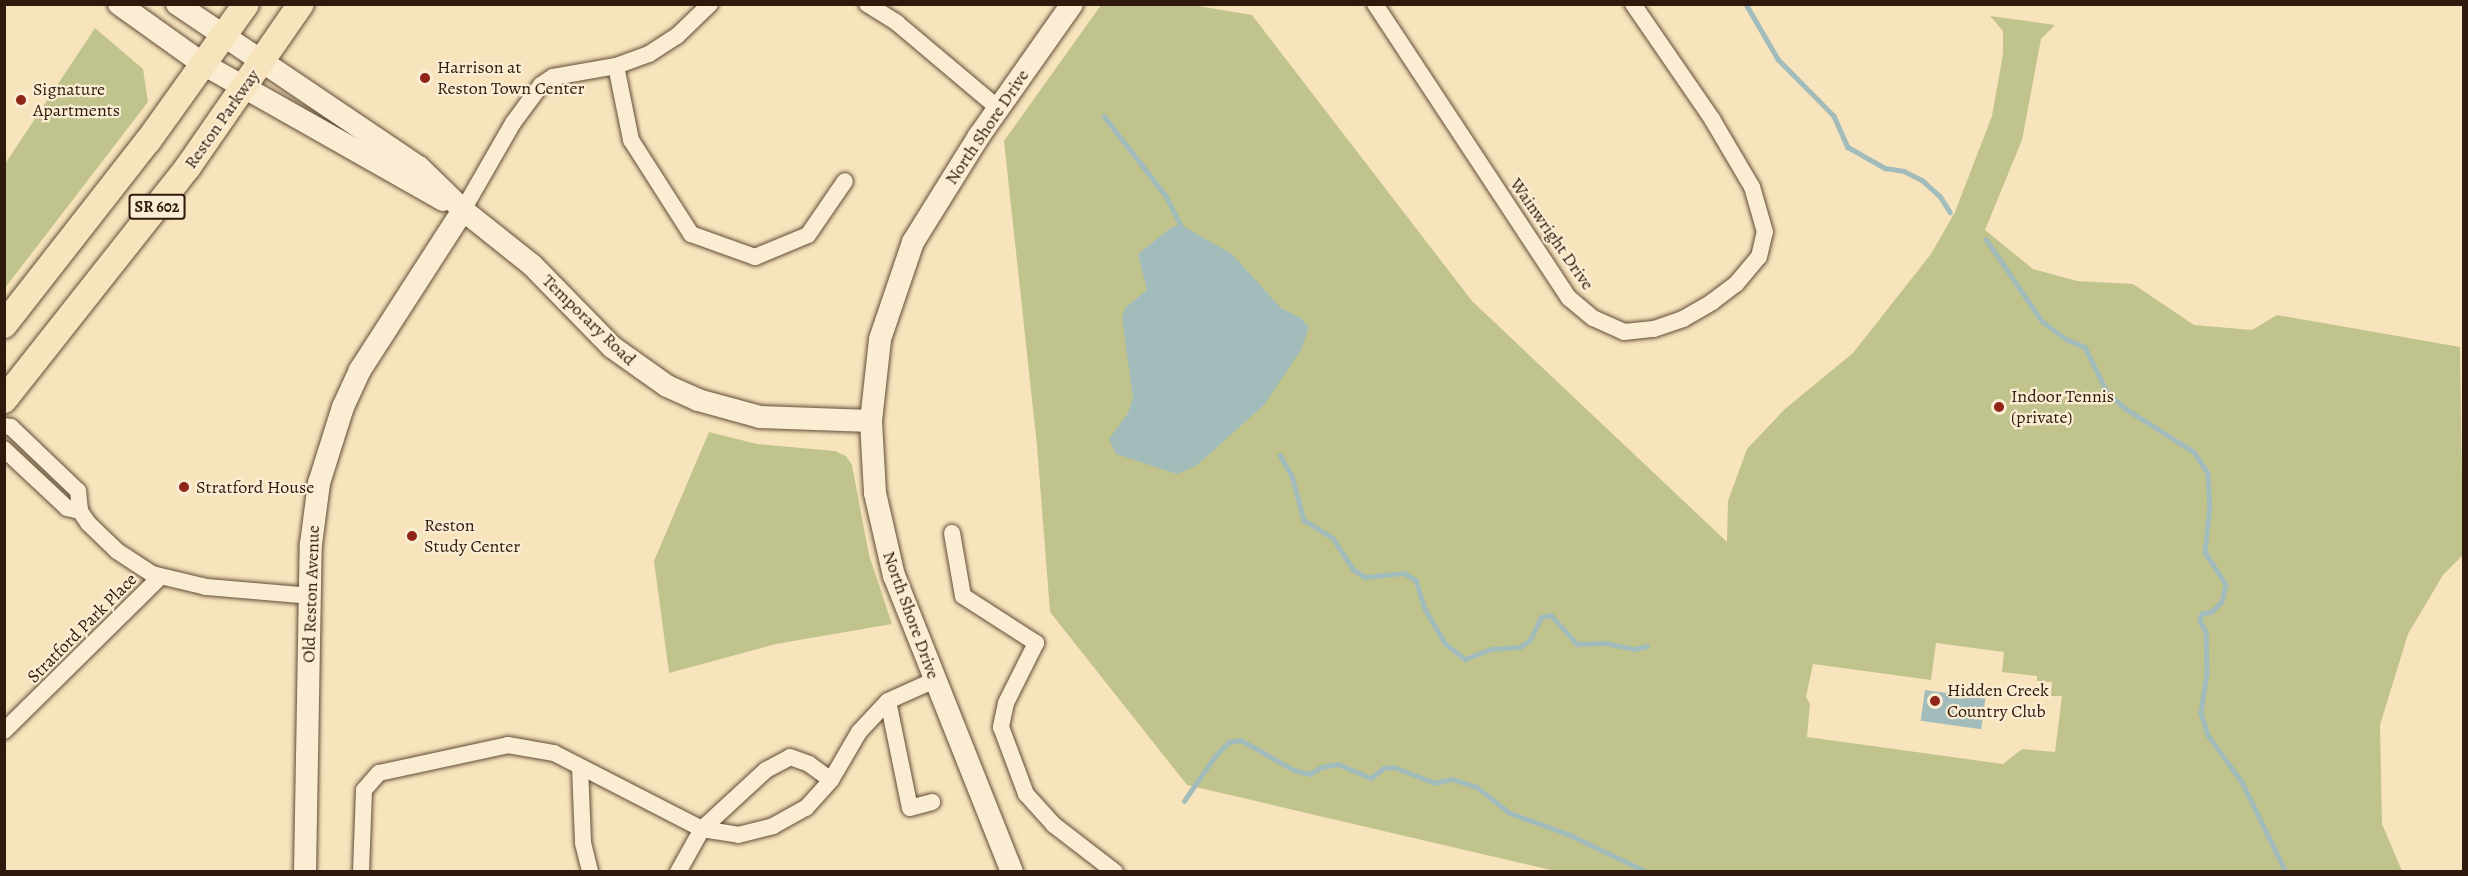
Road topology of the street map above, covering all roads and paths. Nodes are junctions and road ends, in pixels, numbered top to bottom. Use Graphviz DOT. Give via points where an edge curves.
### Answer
graph roads {
  1 [pos="119,4"];
  2 [pos="177,4"];
  3 [pos="246,4"];
  4 [pos="301,4"];
  5 [pos="710,4"];
  6 [pos="1072,4"];
  7 [pos="1375,4"];
  8 [pos="1633,4"];
  9 [pos="874,6"];
  10 [pos="222,38"];
  11 [pos="261,63"];
  12 [pos="203,64"];
  13 [pos="616,66"];
  14 [pos="244,88"];
  15 [pos="999,109"];
  16 [pos="845,181"];
  17 [pos="463,210"];
  18 [pos="4,325"];
  19 [pos="4,400"];
  20 [pos="871,421"];
  21 [pos="4,426"];
  22 [pos="4,449"];
  23 [pos="80,511"];
  24 [pos="952,533"];
  25 [pos="160,577"];
  26 [pos="310,596"];
  27 [pos="936,680"];
  28 [pos="888,701"];
  29 [pos="4,731"];
  30 [pos="580,767"];
  31 [pos="831,780"];
  32 [pos="932,802"];
  33 [pos="702,829"];
  34 [pos="305,872"];
  35 [pos="361,872"];
  36 [pos="590,872"];
  37 [pos="678,872"];
  38 [pos="1011,872"];
  39 [pos="1115,872"];
  1 -- 12 [label="street, Temporary Road"];
  2 -- 10 [label="street, Temporary Road"];
  3 -- 10 [label="main road, SR 602"];
  4 -- 11 [label="main road, Reston Parkway / SR 602"];
  5 -- 13 [label="street" via="677,36 649,54"];
  6 -- 15 [label="street, North Shore Drive"];
  7 -- 8 [label="street, Wainwright Drive" via="1569,298 1593,318 1624,332 1654,329 1683,319 1712,302 1736,284 1758,257 1765,232 1752,187 1712,119"];
  9 -- 15 [label="street"];
  10 -- 11 [label="street, Temporary Road"];
  10 -- 12 [label="main road, SR 602"];
  11 -- 14 [label="main road, Reston Parkway / SR 602"];
  11 -- 17 [label="street, Temporary Road" via="419,167"];
  12 -- 14 [label="street, Temporary Road"];
  12 -- 18 [label="main road, SR 602"];
  13 -- 16 [label="street" via="631,140 691,234 755,257 808,235"];
  13 -- 17 [label="street" via="553,77 541,85 513,123"];
  14 -- 17 [label="street, Temporary Road"];
  14 -- 19 [label="main road, Reston Parkway / SR 602" via="160,204"];
  15 -- 20 [label="street, North Shore Drive" via="934,204 905,259 880,339"];
  17 -- 20 [label="street, Temporary Road" via="532,265 612,347 667,386 698,400 760,417"];
  17 -- 26 [label="street, Old Reston Avenue" via="373,347 343,407 319,483 311,544"];
  20 -- 27 [label="street, North Shore Drive" via="882,535 894,576"];
  21 -- 23 [label="street" via="11,427 78,491"];
  22 -- 23 [label="street" via="67,508"];
  23 -- 25 [label="street" via="117,551"];
  24 -- 39 [label="street" via="963,596 1036,643 1006,703 1001,727 1026,794 1054,825"];
  25 -- 26 [label="street" via="206,587"];
  25 -- 29 [label="street, Stratford Park Place"];
  26 -- 34 [label="street, Old Reston Avenue"];
  27 -- 28 [label="street"];
  27 -- 38 [label="street, North Shore Drive"];
  28 -- 31 [label="street" via="859,732"];
  28 -- 32 [label="street" via="910,808"];
  30 -- 33 [label="street"];
  30 -- 35 [label="street" via="554,753 508,745 379,773 364,790"];
  30 -- 36 [label="street" via="583,843"];
  31 -- 33 [label="street" via="806,808 773,826 738,835"];
  31 -- 33 [label="street" via="809,764 790,757 766,770"];
  33 -- 37 [label="street"];
}
